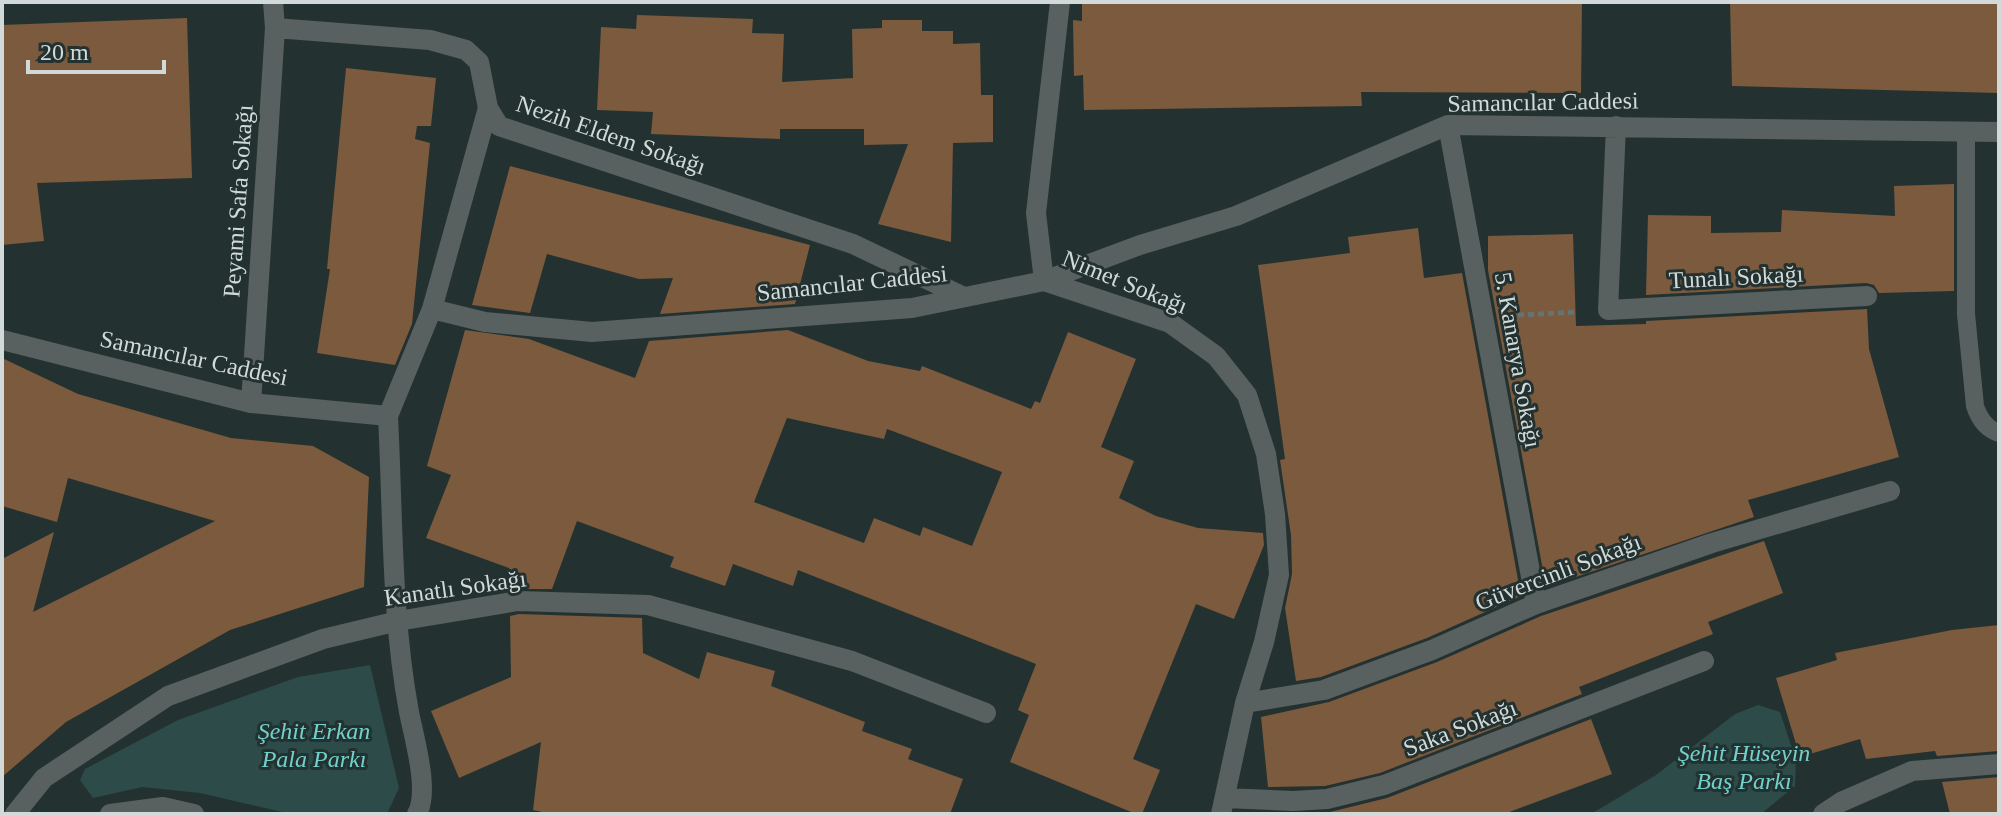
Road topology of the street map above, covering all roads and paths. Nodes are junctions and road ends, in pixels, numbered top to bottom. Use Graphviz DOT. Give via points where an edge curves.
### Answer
graph roads {
  1 [pos="273,2"];
  2 [pos="1060,2"];
  3 [pos="275,28"];
  4 [pos="488,108"];
  5 [pos="1448,125"];
  6 [pos="1616,126"];
  7 [pos="1966,132"];
  8 [pos="1999,132"];
  9 [pos="1044,281"];
  10 [pos="1867,296"];
  11 [pos="964,297"];
  12 [pos="432,309"];
  13 [pos="1608,310"];
  14 [pos="1483,317"];
  15 [pos="2,340"];
  16 [pos="251,403"];
  17 [pos="388,416"];
  18 [pos="1999,433"];
  19 [pos="1890,491"];
  20 [pos="1536,604"];
  21 [pos="398,621"];
  22 [pos="1704,661"];
  23 [pos="1245,703"];
  24 [pos="986,713"];
  25 [pos="1999,764"];
  26 [pos="1223,806"];
  27 [pos="15,814"];
  28 [pos="110,814"];
  29 [pos="194,814"];
  30 [pos="417,814"];
  31 [pos="1823,814"];
  1 -- 3 [label="street, Peyami Safa Sokağı"];
  2 -- 9 [label="street, Nimet Sokağı" via="1036,213"];
  3 -- 4 [label="street, Nezih Eldem Sokağı" via="430,40 466,50 479,62"];
  3 -- 16 [label="street, Peyami Safa Sokağı"];
  4 -- 11 [label="street, Nezih Eldem Sokağı" via="499,126 853,244"];
  4 -- 12 [label="street"];
  5 -- 6 [label="street, Samancılar Caddesi"];
  5 -- 9 [label="street, Samancılar Caddesi" via="1236,216"];
  5 -- 14 [label="street, 5. Kanarya Sokağı"];
  6 -- 7 [label="street, Samancılar Caddesi"];
  6 -- 13 [label="street"];
  7 -- 8 [label="street, Samancılar Caddesi"];
  7 -- 18 [label="lane" via="1966,314 1975,406 1979,418"];
  9 -- 11 [label="street, Samancılar Caddesi"];
  9 -- 23 [label="street, Nimet Sokağı" via="1170,323 1216,356 1247,395 1266,454 1279,575"];
  10 -- 13 [label="street, Tunalı Sokağı"];
  11 -- 12 [label="street, Samancılar Caddesi" via="912,308 592,332 485,322"];
  12 -- 17 [label="street"];
  13 -- 14 [label="path"];
  14 -- 20 [label="street, 5. Kanarya Sokağı"];
  15 -- 16 [label="street, Samancılar Caddesi"];
  16 -- 17 [label="street, Samancılar Caddesi"];
  17 -- 21 [label="street"];
  19 -- 20 [label="street, Güvercinli Sokağı" via="1712,543"];
  20 -- 23 [label="street, Güvercinli Sokağı" via="1324,690"];
  21 -- 24 [label="street, Kanatlı Sokağı" via="518,601 648,605 852,661"];
  21 -- 27 [label="street, Kanatlı Sokağı" via="323,639 168,696 44,778"];
  21 -- 30 [label="street" via="419,767 422,804"];
  22 -- 26 [label="street, Saka Sokağı" via="1384,785 1327,799"];
  23 -- 26 [label="street, Nimet Sokağı"];
  25 -- 31 [label="street" via="1912,771"];
  28 -- 29 [label="street" via="163,807"];
}
